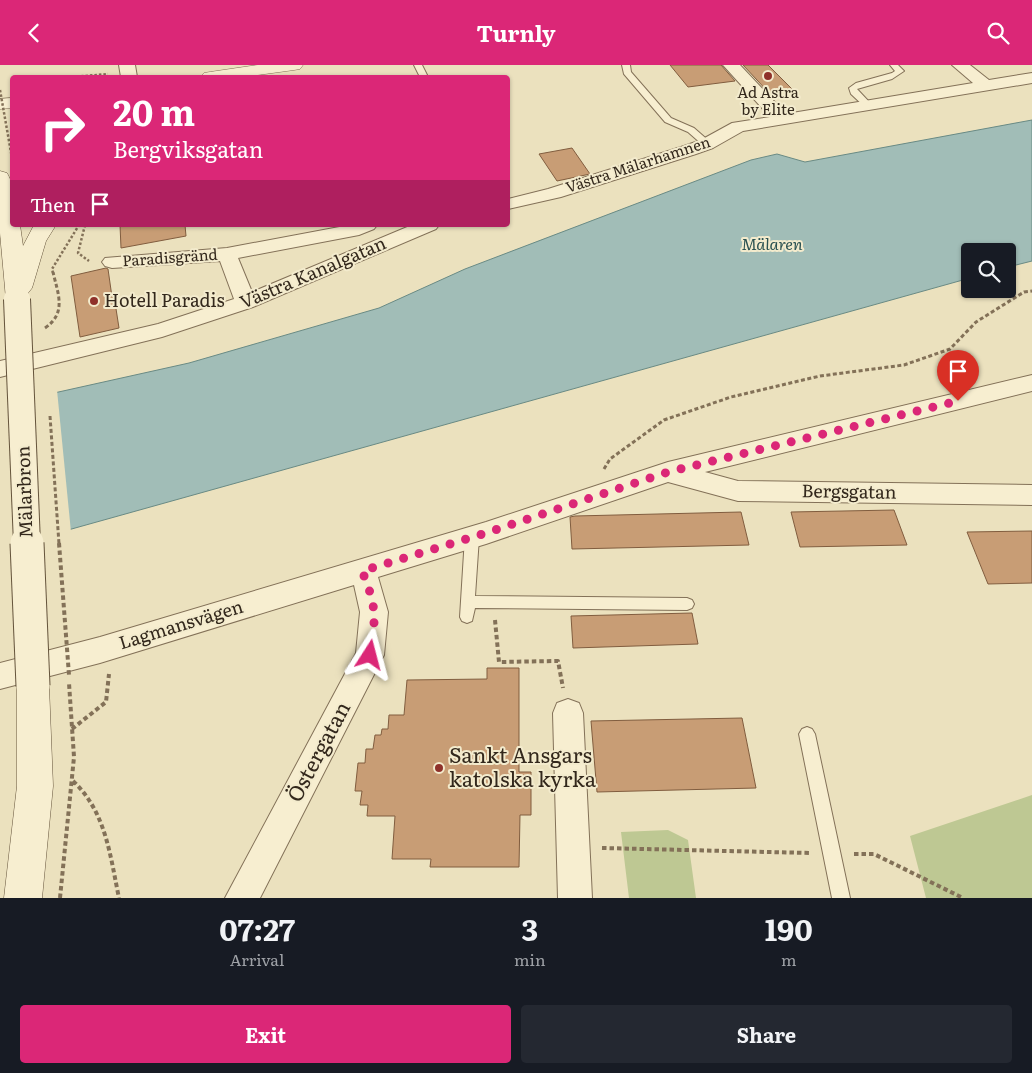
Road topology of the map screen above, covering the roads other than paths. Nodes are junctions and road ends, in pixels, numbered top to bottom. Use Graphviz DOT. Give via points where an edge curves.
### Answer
graph roads {
  1 [pos="294,65"];
  2 [pos="626,65"];
  3 [pos="731,65"];
  4 [pos="894,65"];
  5 [pos="960,65"];
  6 [pos="224,75"];
  7 [pos="1032,78"];
  8 [pos="986,86"];
  9 [pos="869,106"];
  10 [pos="781,119"];
  11 [pos="708,144"];
  12 [pos="0,177"];
  13 [pos="510,204"];
  14 [pos="44,227"];
  15 [pos="363,227"];
  16 [pos="421,227"];
  17 [pos="227,254"];
  18 [pos="112,262"];
  19 [pos="17,299"];
  20 [pos="246,302"];
  21 [pos="0,369"];
  22 [pos="1032,383"];
  23 [pos="668,472"];
  24 [pos="1032,495"];
  25 [pos="472,537"];
  26 [pos="362,571"];
  27 [pos="468,602"];
  28 [pos="687,604"];
  29 [pos="467,617"];
  30 [pos="0,676"];
  31 [pos="568,713"];
  32 [pos="806,733"];
  33 [pos="23,898"];
  34 [pos="242,898"];
  35 [pos="575,898"];
  36 [pos="841,898"];
  1 -- 6 [label="main road"];
  2 -- 11 [label="lane" via="627,72 668,120 691,130"];
  3 -- 10 [label="street"];
  4 -- 9 [label="lane" via="900,71 895,76 860,83 853,88 854,93"];
  5 -- 8 [label="street"];
  7 -- 8 [label="street, Västra Mälarhamnen"];
  8 -- 9 [label="street, Västra Mälarhamnen"];
  9 -- 10 [label="street, Västra Mälarhamnen"];
  10 -- 11 [label="street, Västra Mälarhamnen" via="738,127"];
  11 -- 13 [label="street, Västra Mälarhamnen" via="554,193"];
  12 -- 19 [label="main road, Mälarbron" via="10,227"];
  14 -- 19 [label="main road" via="35,241"];
  15 -- 17 [label="street, Paradisgränd"];
  16 -- 20 [label="street, Västra Kanalgatan"];
  17 -- 18 [label="street, Paradisgränd"];
  17 -- 20 [label="street, Paradisgränd"];
  19 -- 33 [label="main road, Mälarbron, bridge" via="55,679 35,786"];
  20 -- 21 [label="street, Västra Kanalgatan" via="162,330"];
  22 -- 23 [label="street, Lagmansvägen"];
  23 -- 24 [label="street, Bergsgatan" via="738,491"];
  23 -- 25 [label="street, Lagmansvägen"];
  25 -- 26 [label="street, Lagmansvägen"];
  25 -- 27 [label="lane"];
  26 -- 30 [label="street, Lagmansvägen" via="100,650"];
  26 -- 34 [label="street, Östergatan" via="373,597 370,655"];
  27 -- 28 [label="lane"];
  27 -- 29 [label="lane"];
  31 -- 35 [label="street"];
  32 -- 36 [label="lane"];
}
